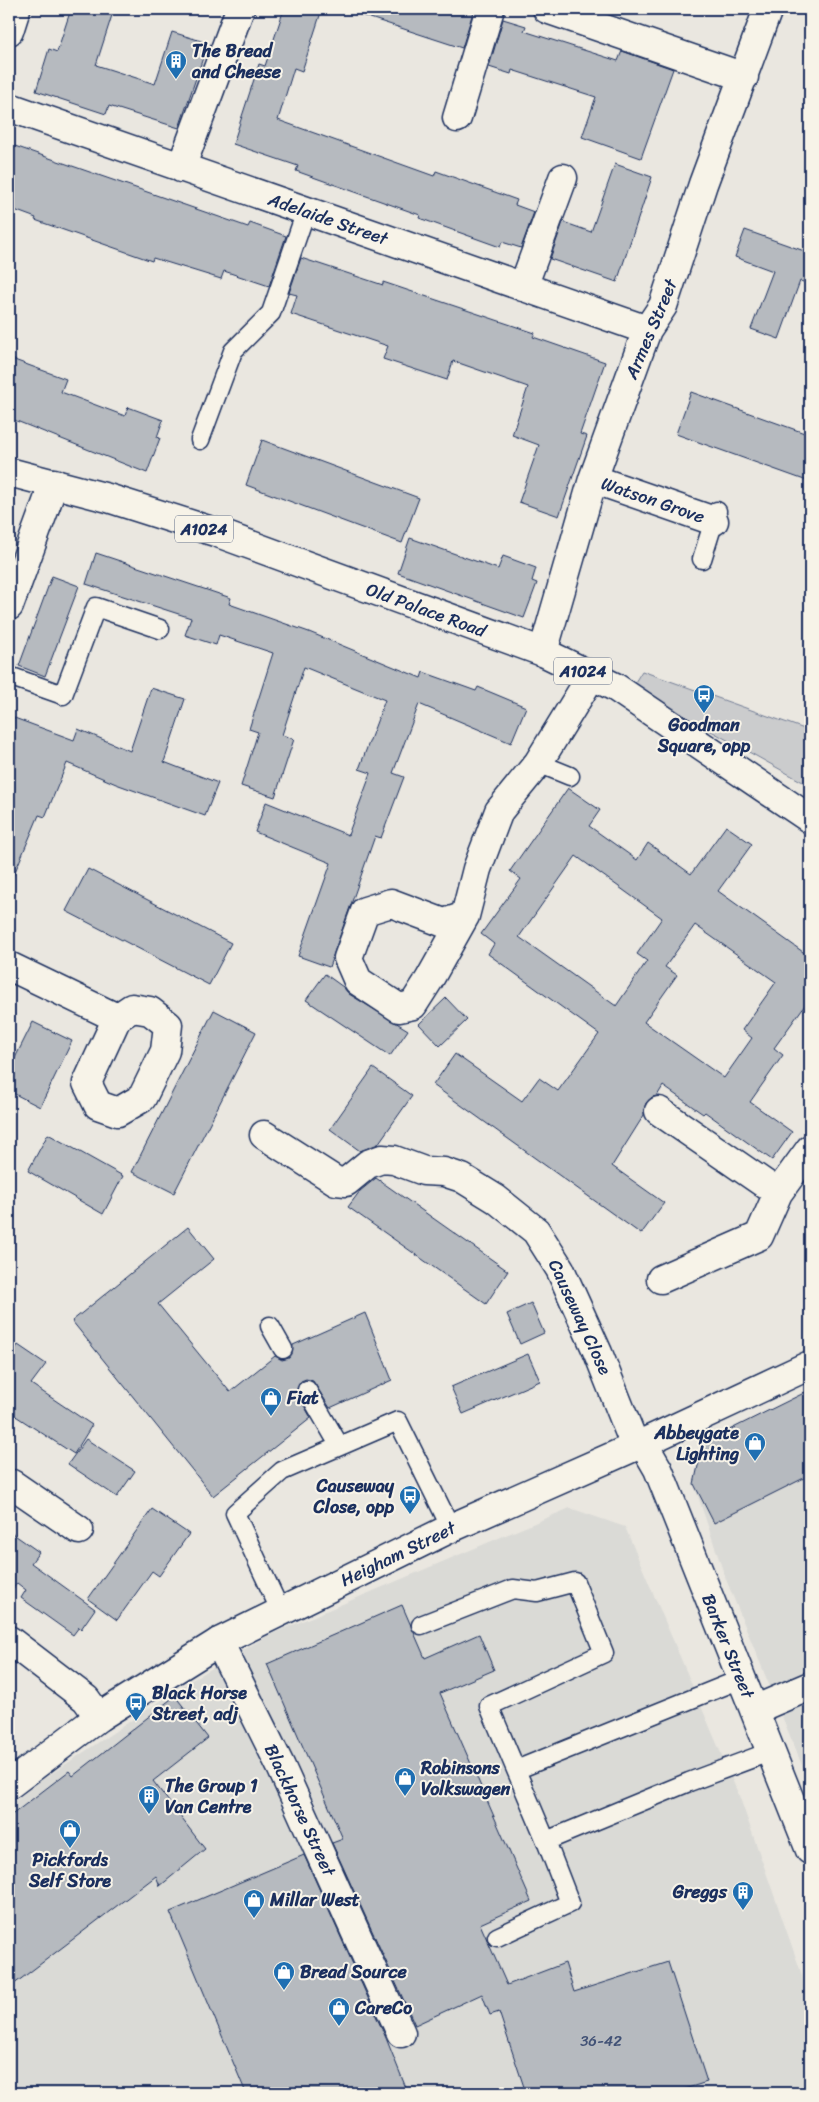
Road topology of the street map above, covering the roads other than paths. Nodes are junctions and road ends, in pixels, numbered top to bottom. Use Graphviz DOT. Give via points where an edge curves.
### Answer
graph roads {
  1 [pos="16,9"];
  2 [pos="240,9"];
  3 [pos="490,9"];
  4 [pos="547,9"];
  5 [pos="768,9"];
  6 [pos="9,31"];
  7 [pos="744,76"];
  8 [pos="9,107"];
  9 [pos="457,118"];
  10 [pos="181,168"];
  11 [pos="563,178"];
  12 [pos="306,211"];
  13 [pos="524,287"];
  14 [pos="647,330"];
  15 [pos="200,440"];
  16 [pos="9,472"];
  17 [pos="593,479"];
  18 [pos="54,483"];
  19 [pos="716,515"];
  20 [pos="702,559"];
  21 [pos="9,606"];
  22 [pos="160,629"];
  23 [pos="542,652"];
  24 [pos="592,675"];
  25 [pos="9,676"];
  26 [pos="538,763"];
  27 [pos="570,776"];
  28 [pos="810,819"];
  29 [pos="465,916"];
  30 [pos="9,966"];
  31 [pos="117,1018"];
  32 [pos="659,1111"];
  33 [pos="264,1135"];
  34 [pos="810,1149"];
  35 [pos="778,1193"];
  36 [pos="661,1279"];
  37 [pos="270,1326"];
  38 [pos="283,1349"];
  39 [pos="810,1365"];
  40 [pos="308,1390"];
  41 [pos="639,1444"];
  42 [pos="339,1446"];
  43 [pos="9,1488"];
  44 [pos="451,1528"];
  45 [pos="79,1530"];
  46 [pos="281,1612"];
  47 [pos="421,1625"];
  48 [pos="9,1640"];
  49 [pos="219,1642"];
  50 [pos="741,1679"];
  51 [pos="810,1686"];
  52 [pos="754,1710"];
  53 [pos="100,1717"];
  54 [pos="772,1751"];
  55 [pos="516,1770"];
  56 [pos="9,1785"];
  57 [pos="546,1841"];
  58 [pos="810,1850"];
  59 [pos="498,1937"];
  60 [pos="401,2034"];
  1 -- 6 [label="street"];
  2 -- 10 [label="street"];
  3 -- 9 [label="street"];
  4 -- 7 [label="street"];
  5 -- 7 [label="street, Armes Street"];
  7 -- 14 [label="street, Armes Street" via="703,184 663,306"];
  8 -- 10 [label="street, Adelaide Street"];
  10 -- 12 [label="street, Adelaide Street"];
  11 -- 13 [label="street"];
  12 -- 13 [label="street, Adelaide Street"];
  12 -- 15 [label="lane" via="271,313 233,350"];
  13 -- 14 [label="street, Adelaide Street"];
  14 -- 17 [label="street, Armes Street"];
  16 -- 18 [label="street, Old Palace Road / A1024"];
  17 -- 19 [label="street, Watson Grove"];
  17 -- 23 [label="street, Armes Street"];
  18 -- 21 [label="street"];
  18 -- 23 [label="street, Old Palace Road / A1024" via="218,533"];
  19 -- 20 [label="lane, Watson Grove"];
  22 -- 25 [label="lane" via="96,607 63,696"];
  23 -- 24 [label="street, Old Palace Road / A1024"];
  24 -- 26 [label="street"];
  24 -- 28 [label="street, Old Palace Road / A1024" via="615,687"];
  26 -- 27 [label="lane"];
  26 -- 29 [label="street" via="499,811 477,869"];
  29 -- 29 [label="street" via="413,1005 399,1008 358,981 348,958 366,910 391,903 444,923"];
  30 -- 31 [label="street"];
  32 -- 35 [label="street"];
  33 -- 41 [label="street, Causeway Close" via="336,1181 346,1182 368,1164 382,1159 462,1178 536,1230 560,1269"];
  34 -- 35 [label="street"];
  35 -- 36 [label="street" via="759,1236"];
  37 -- 38 [label="lane"];
  39 -- 41 [label="street, Heigham Street"];
  40 -- 42 [label="lane"];
  41 -- 44 [label="street, Heigham Street"];
  41 -- 50 [label="street, Barker Street" via="658,1469"];
  42 -- 44 [label="lane" via="398,1421"];
  42 -- 46 [label="lane" via="282,1471 234,1513"];
  43 -- 45 [label="street" via="12,1484"];
  44 -- 46 [label="street, Heigham Street"];
  46 -- 49 [label="street, Heigham Street"];
  47 -- 55 [label="lane" via="513,1589 537,1592 575,1582 604,1654 489,1706"];
  48 -- 53 [label="street" via="86,1699"];
  49 -- 53 [label="street, Heigham Street"];
  49 -- 60 [label="street, Blackhorse Street" via="281,1767"];
  50 -- 52 [label="street, Barker Street"];
  50 -- 55 [label="lane"];
  51 -- 52 [label="street"];
  52 -- 54 [label="street, Barker Street"];
  53 -- 56 [label="street, Heigham Street"];
  54 -- 57 [label="lane"];
  54 -- 58 [label="street, Barker Street"];
  55 -- 57 [label="lane"];
  57 -- 59 [label="lane" via="570,1904"];
}
